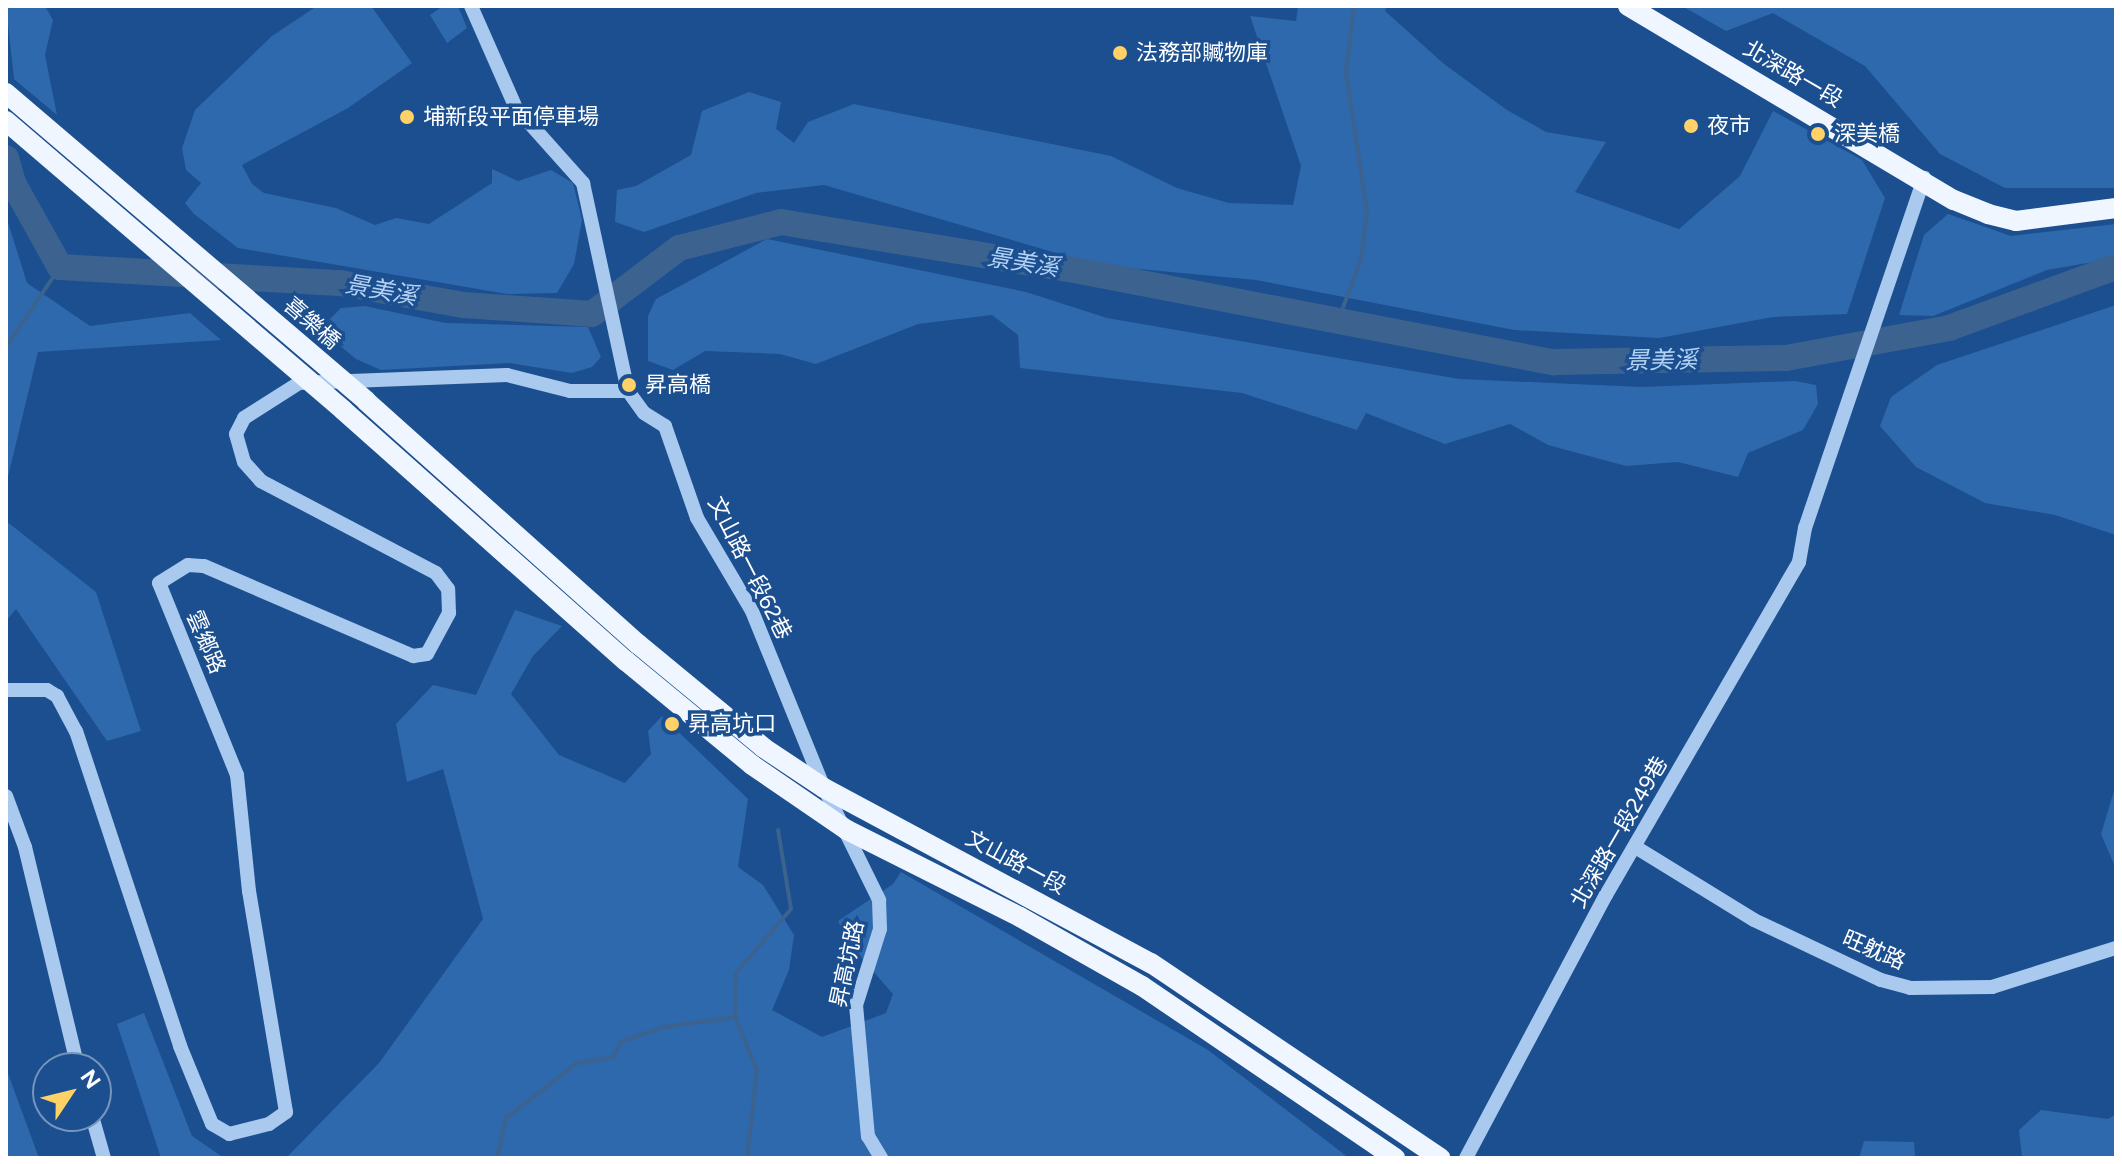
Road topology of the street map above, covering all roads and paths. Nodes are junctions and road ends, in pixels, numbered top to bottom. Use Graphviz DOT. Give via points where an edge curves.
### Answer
graph roads {
  1 [pos="471,6"];
  2 [pos="1628,6"];
  3 [pos="6,93"];
  4 [pos="6,121"];
  5 [pos="1924,178"];
  6 [pos="2116,208"];
  7 [pos="626,385"];
  8 [pos="574,601"];
  9 [pos="6,690"];
  10 [pos="824,788"];
  11 [pos="6,796"];
  12 [pos="847,830"];
  13 [pos="1637,848"];
  14 [pos="2116,948"];
  15 [pos="74,1052"];
  16 [pos="97,1132"];
  17 [pos="104,1158"];
  18 [pos="881,1158"];
  19 [pos="1395,1158"];
  20 [pos="1440,1158"];
  21 [pos="1466,1158"];
  1 -- 7 [label="street" via="516,108 583,183"];
  2 -- 5 [label="main road, 北深路一段"];
  3 -- 8 [label="main road, 喜樂橋, bridge" via="366,401"];
  4 -- 8 [label="main road, 喜樂橋, bridge"];
  5 -- 6 [label="main road, 北深路一段" via="1954,200 2016,221"];
  5 -- 13 [label="street, 北深路一段249巷" via="1805,528 1799,562"];
  7 -- 9 [label="street, 雲鄉路" via="570,391 507,375 299,383 244,418 236,434 244,462 261,481 436,573 448,589 449,613 427,654 413,656 204,566 188,565 159,583 237,775 249,891 286,1112 269,1124 229,1134 212,1124 180,1046 76,731 57,696 47,690"];
  7 -- 10 [label="street, 文山路一段62巷" via="644,413 665,426 697,518 752,611"];
  8 -- 10 [label="main road, 文山路一段"];
  8 -- 12 [label="main road" via="752,765"];
  10 -- 12 [label="street, 昇高坑路"];
  10 -- 20 [label="main road, 文山路一段" via="1151,963"];
  11 -- 15 [label="street" via="25,847"];
  12 -- 18 [label="street, 昇高坑路" via="881,912 856,1005 868,1136"];
  12 -- 19 [label="main road" via="1142,986"];
  13 -- 14 [label="street, 旺躭路" via="1754,920 1881,980 1910,988 1992,987"];
  13 -- 21 [label="street, 北深路一段249巷" via="1606,895"];
  16 -- 17 [label="street"];
}
